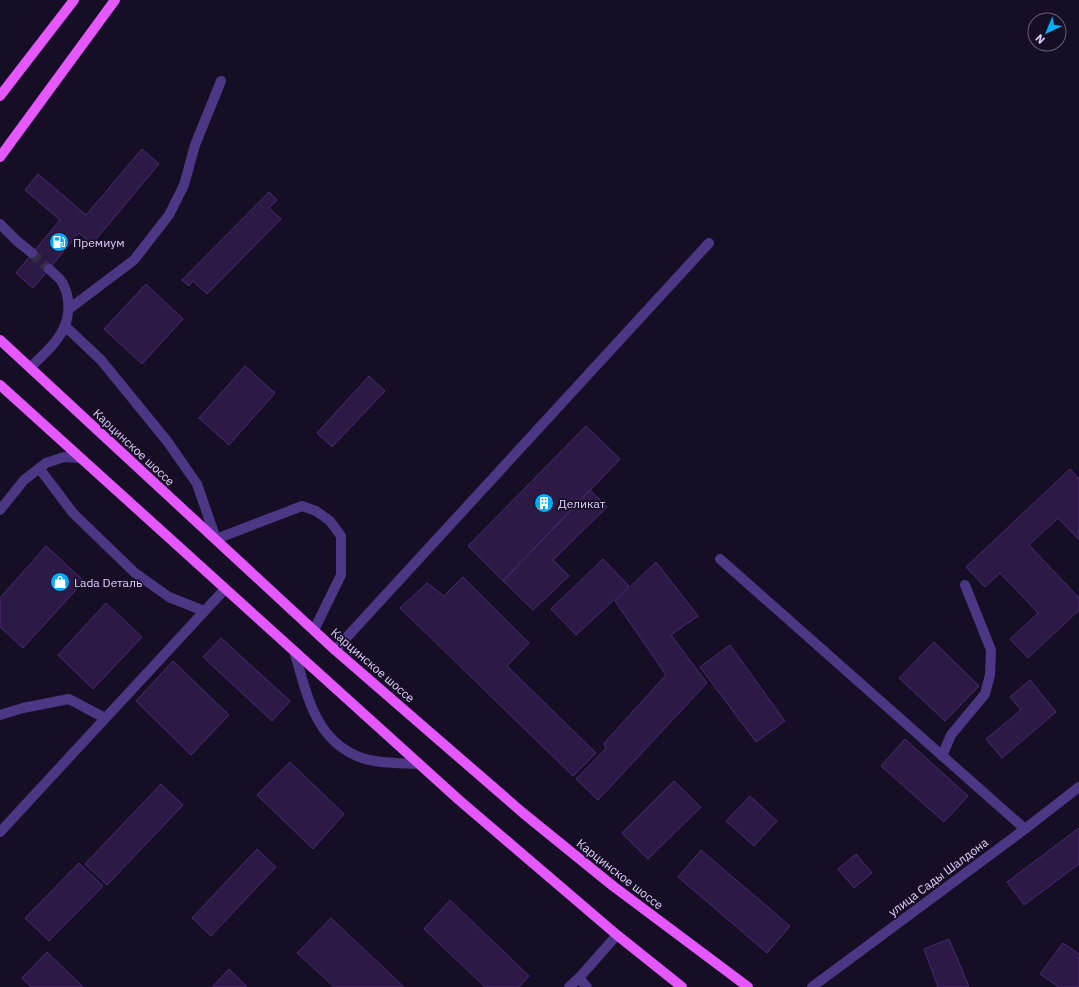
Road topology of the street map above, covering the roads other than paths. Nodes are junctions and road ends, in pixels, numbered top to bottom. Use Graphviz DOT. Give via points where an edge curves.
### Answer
graph roads {
  1 [pos="74,0"];
  2 [pos="115,0"];
  3 [pos="221,81"];
  4 [pos="0,96"];
  5 [pos="0,157"];
  6 [pos="0,224"];
  7 [pos="708,243"];
  8 [pos="32,253"];
  9 [pos="49,269"];
  10 [pos="69,309"];
  11 [pos="66,326"];
  12 [pos="0,340"];
  13 [pos="30,368"];
  14 [pos="0,384"];
  15 [pos="81,458"];
  16 [pos="39,468"];
  17 [pos="0,510"];
  18 [pos="216,539"];
  19 [pos="720,559"];
  20 [pos="966,585"];
  21 [pos="225,589"];
  22 [pos="204,611"];
  23 [pos="314,630"];
  24 [pos="335,650"];
  25 [pos="294,651"];
  26 [pos="0,715"];
  27 [pos="105,718"];
  28 [pos="942,756"];
  29 [pos="420,764"];
  30 [pos="1079,787"];
  31 [pos="1024,829"];
  32 [pos="0,832"];
  33 [pos="618,935"];
  34 [pos="579,978"];
  35 [pos="569,987"];
  36 [pos="587,987"];
  37 [pos="682,987"];
  38 [pos="748,987"];
  39 [pos="812,987"];
  1 -- 4 [label="main road"];
  2 -- 5 [label="main road"];
  3 -- 10 [label="street" via="195,145 184,185 169,215 134,260"];
  6 -- 8 [label="street"];
  7 -- 24 [label="street"];
  9 -- 10 [label="street" via="62,280 68,293"];
  10 -- 11 [label="street"];
  11 -- 13 [label="street"];
  11 -- 18 [label="street" via="106,366 197,484"];
  12 -- 13 [label="main road, Карцинское шоссе"];
  13 -- 18 [label="main road, Карцинское шоссе"];
  14 -- 15 [label="main road"];
  15 -- 16 [label="street" via="64,458 46,463"];
  15 -- 21 [label="main road"];
  16 -- 17 [label="street" via="24,480"];
  16 -- 22 [label="street" via="73,513 135,573 169,597"];
  18 -- 23 [label="main road, Карцинское шоссе"];
  18 -- 23 [label="street" via="302,506 316,511 330,521 341,536 341,575"];
  19 -- 28 [label="street"];
  20 -- 28 [label="street" via="991,650 990,675 985,694 951,735"];
  21 -- 22 [label="street"];
  21 -- 25 [label="main road"];
  22 -- 27 [label="street"];
  23 -- 24 [label="main road, Карцинское шоссе"];
  24 -- 38 [label="main road, Карцинское шоссе" via="613,886"];
  25 -- 29 [label="main road"];
  25 -- 29 [label="street" via="318,722 340,747 362,758 387,763"];
  26 -- 27 [label="street" via="68,699"];
  27 -- 32 [label="street"];
  28 -- 31 [label="street"];
  29 -- 33 [label="main road"];
  30 -- 31 [label="street, улица Сады Шалдона"];
  31 -- 39 [label="street, улица Сады Шалдона"];
  33 -- 34 [label="street"];
  33 -- 37 [label="main road"];
  34 -- 35 [label="street"];
  34 -- 36 [label="street"];
}
